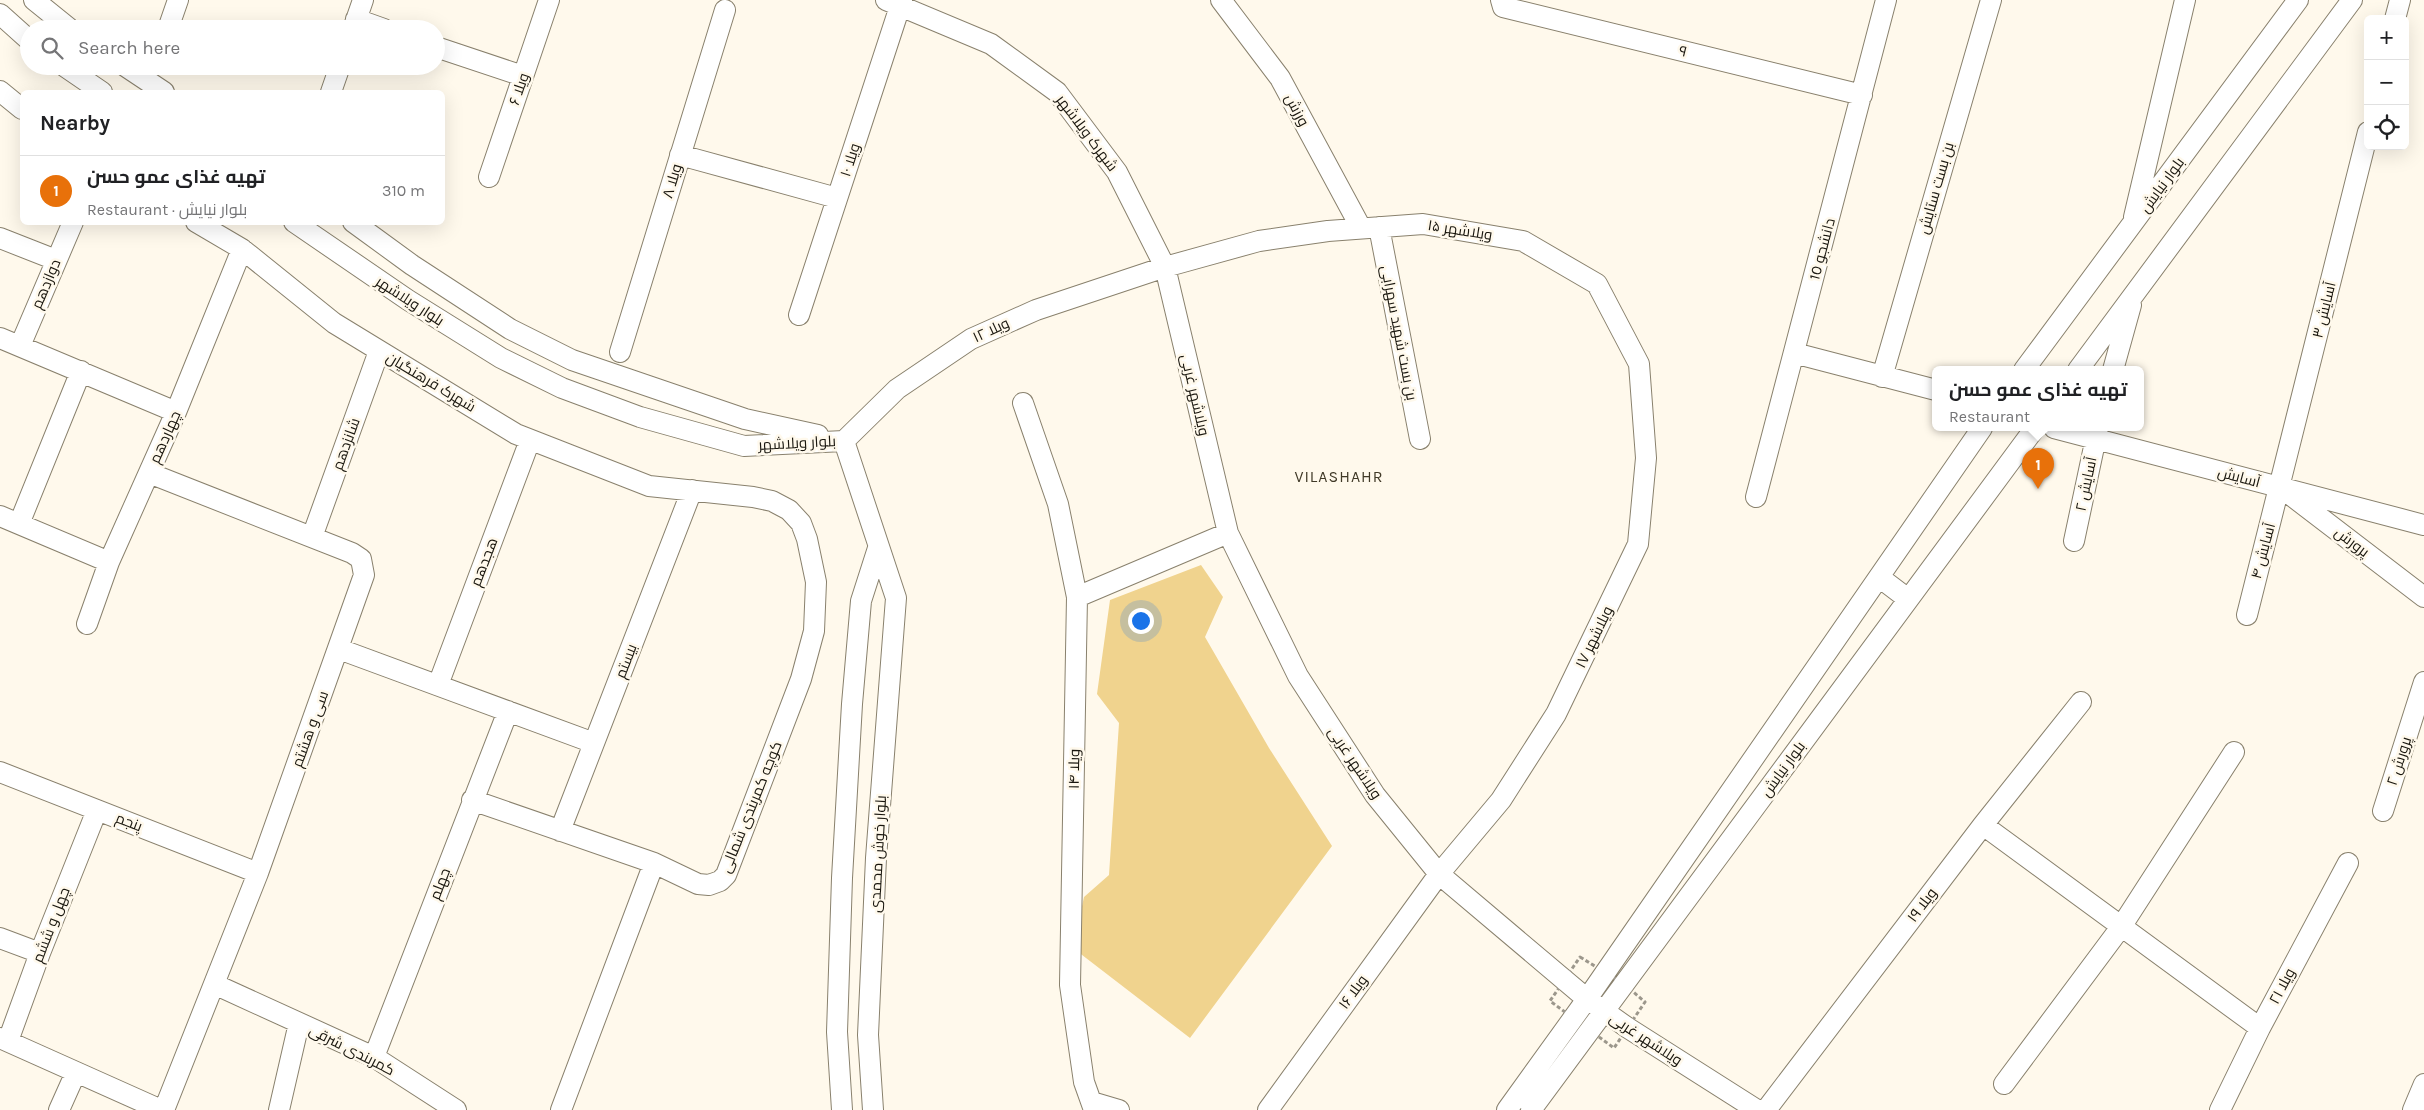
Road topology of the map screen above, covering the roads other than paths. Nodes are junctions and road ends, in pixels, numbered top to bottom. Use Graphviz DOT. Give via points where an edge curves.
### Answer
graph roads {
  1 [pos="34,0"];
  2 [pos="178,0"];
  3 [pos="363,0"];
  4 [pos="549,0"];
  5 [pos="1221,0"];
  6 [pos="1886,0"];
  7 [pos="1991,0"];
  8 [pos="2185,0"];
  9 [pos="2298,0"];
  10 [pos="2352,0"];
  11 [pos="2400,0"];
  12 [pos="896,2"];
  13 [pos="1502,4"];
  14 [pos="725,10"];
  15 [pos="0,14"];
  16 [pos="2397,15"];
  17 [pos="59,20"];
  18 [pos="171,20"];
  19 [pos="356,20"];
  20 [pos="20,32"];
  21 [pos="445,50"];
  22 [pos="77,75"];
  23 [pos="138,75"];
  24 [pos="337,75"];
  25 [pos="523,76"];
  26 [pos="99,90"];
  27 [pos="161,90"];
  28 [pos="332,90"];
  29 [pos="0,91"];
  30 [pos="1862,95"];
  31 [pos="20,107"];
  32 [pos="2364,148"];
  33 [pos="680,155"];
  34 [pos="489,177"];
  35 [pos="837,198"];
  36 [pos="72,225"];
  37 [pos="201,225"];
  38 [pos="298,225"];
  39 [pos="357,225"];
  40 [pos="2132,226"];
  41 [pos="1370,228"];
  42 [pos="0,238"];
  43 [pos="242,249"];
  44 [pos="56,260"];
  45 [pos="1165,267"];
  46 [pos="2134,294"];
  47 [pos="799,315"];
  48 [pos="0,338"];
  49 [pos="20,346"];
  50 [pos="379,351"];
  51 [pos="620,352"];
  52 [pos="1794,353"];
  53 [pos="1639,364"];
  54 [pos="2027,366"];
  55 [pos="2081,366"];
  56 [pos="2115,366"];
  57 [pos="81,371"];
  58 [pos="1882,376"];
  59 [pos="1932,389"];
  60 [pos="1023,403"];
  61 [pos="176,412"];
  62 [pos="1980,431"];
  63 [pos="2033,431"];
  64 [pos="2079,431"];
  65 [pos="2096,433"];
  66 [pos="1420,439"];
  67 [pos="530,440"];
  68 [pos="844,441"];
  69 [pos="149,473"];
  70 [pos="2280,488"];
  71 [pos="692,490"];
  72 [pos="1756,497"];
  73 [pos="0,516"];
  74 [pos="19,524"];
  75 [pos="2424,525"];
  76 [pos="1228,533"];
  77 [pos="312,537"];
  78 [pos="2074,541"];
  79 [pos="878,548"];
  80 [pos="110,562"];
  81 [pos="1879,577"];
  82 [pos="1077,597"];
  83 [pos="2424,597"];
  84 [pos="1908,599"];
  85 [pos="2247,616"];
  86 [pos="87,624"];
  87 [pos="339,649"];
  88 [pos="2424,682"];
  89 [pos="438,685"];
  90 [pos="2081,702"];
  91 [pos="508,711"];
  92 [pos="594,743"];
  93 [pos="2234,752"];
  94 [pos="0,772"];
  95 [pos="1737,782"];
  96 [pos="472,800"];
  97 [pos="1760,801"];
  98 [pos="97,810"];
  99 [pos="2383,811"];
  100 [pos="1983,825"];
  101 [pos="560,831"];
  102 [pos="843,857"];
  103 [pos="876,858"];
  104 [pos="654,863"];
  105 [pos="2348,863"];
  106 [pos="258,873"];
  107 [pos="1439,874"];
  108 [pos="842,878"];
  109 [pos="876,882"];
  110 [pos="2121,927"];
  111 [pos="0,938"];
  112 [pos="40,953"];
  113 [pos="214,984"];
  114 [pos="1587,998"];
  115 [pos="1604,1012"];
  116 [pos="299,1023"];
  117 [pos="2260,1028"];
  118 [pos="4,1040"];
  119 [pos="374,1057"];
  120 [pos="76,1072"];
  121 [pos="2004,1084"];
  122 [pos="2424,1084"];
  123 [pos="1093,1106"];
  124 [pos="60,1110"];
  125 [pos="163,1110"];
  126 [pos="279,1110"];
  127 [pos="456,1110"];
  128 [pos="561,1110"];
  129 [pos="842,1110"];
  130 [pos="873,1110"];
  131 [pos="1119,1110"];
  132 [pos="1268,1110"];
  133 [pos="1507,1110"];
  134 [pos="1531,1110"];
  135 [pos="1757,1110"];
  136 [pos="1766,1110"];
  137 [pos="2220,1110"];
  138 [pos="2413,1110"];
  1 -- 17 [label="street"];
  2 -- 18 [label="street"];
  3 -- 19 [label="street"];
  4 -- 25 [label="street, ۶ ویلا"];
  5 -- 41 [label="street, ورزش" via="1280,78"];
  6 -- 30 [label="street, دانشجو 10"];
  7 -- 58 [label="street, بن بست ستایش"];
  8 -- 40 [label="street"];
  9 -- 40 [label="street, بلوار نیایش"];
  10 -- 46 [label="street"];
  11 -- 16 [label="street"];
  12 -- 35 [label="street, ۱۰ ویلا"];
  12 -- 45 [label="street, شهرک ویلاشهر" via="991,44 1057,92 1117,172"];
  13 -- 30 [label="street, ۹"];
  14 -- 33 [label="street, ویلا ۸"];
  15 -- 20 [label="street"];
  21 -- 25 [label="street"];
  22 -- 26 [label="street"];
  23 -- 27 [label="street"];
  24 -- 28 [label="street"];
  25 -- 34 [label="street, ۶ ویلا"];
  29 -- 31 [label="street"];
  30 -- 52 [label="street, دانشجو 10"];
  32 -- 70 [label="street, ۳ آسایش"];
  33 -- 35 [label="street"];
  33 -- 51 [label="street, ویلا ۸"];
  35 -- 47 [label="street, ۱۰ ویلا"];
  36 -- 44 [label="street, دوازدهم"];
  37 -- 43 [label="street, شهرک فرهنگیان"];
  38 -- 68 [label="street, بلوار ویلاشهر" via="408,300 501,358 562,388 640,417 744,446"];
  39 -- 68 [label="street, بلوار ویلاشهر" via="510,329 572,360 745,419"];
  40 -- 54 [label="street, بلوار نیایش"];
  41 -- 45 [label="street, ویلاشهر ۱۵" via="1260,241"];
  41 -- 53 [label="street, ویلاشهر ۱۵" via="1423,224 1523,241 1597,284"];
  41 -- 66 [label="street, بن بست شهید سهرابی"];
  42 -- 44 [label="street"];
  43 -- 50 [label="street, شهرک فرهنگیان" via="334,323"];
  43 -- 61 [label="street, چهاردهم"];
  44 -- 49 [label="street, دوازدهم"];
  45 -- 68 [label="street, ویلا ۱۲" via="1036,310 971,339 897,389"];
  45 -- 76 [label="street, ویلاشهر غربی"];
  46 -- 55 [label="street"];
  46 -- 56 [label="street"];
  48 -- 49 [label="street"];
  49 -- 57 [label="street"];
  50 -- 67 [label="street, شهرک فرهنگیان"];
  50 -- 77 [label="street, شانزدهم"];
  52 -- 58 [label="street"];
  52 -- 72 [label="street, دانشجو 10"];
  53 -- 107 [label="street, ویلاشهر ۱۷" via="1646,458 1638,544 1556,714 1501,800"];
  57 -- 61 [label="street"];
  57 -- 74 [label="street"];
  58 -- 59 [label="street"];
  60 -- 82 [label="street, ۱۴ ویلا" via="1058,504"];
  61 -- 69 [label="street, چهاردهم"];
  62 -- 81 [label="street, بلوار نیایش"];
  63 -- 84 [label="street, بلوار نیایش"];
  64 -- 65 [label="street, آسایش"];
  65 -- 70 [label="street, آسایش"];
  65 -- 78 [label="street, ۲ آسایش"];
  67 -- 71 [label="street, شهرک فرهنگیان" via="649,486"];
  67 -- 89 [label="street, هجدهم"];
  68 -- 79 [label="street"];
  69 -- 77 [label="street, سی و هشتم"];
  69 -- 80 [label="street, چهاردهم"];
  70 -- 75 [label="street, آسایش"];
  70 -- 83 [label="street, پرورش"];
  70 -- 85 [label="street, ۴ آسایش"];
  71 -- 92 [label="street, بیستم"];
  71 -- 104 [label="street, کوچه کمربندی شمالی" via="772,501 789,510 801,523 816,582 814,631 801,679 726,875 715,883 698,884"];
  73 -- 74 [label="street"];
  74 -- 80 [label="street"];
  76 -- 82 [label="street"];
  76 -- 107 [label="street, ویلاشهر غربی" via="1298,676 1375,795"];
  77 -- 87 [label="street, سی و هشتم" via="352,553 361,559 364,566 362,584"];
  79 -- 102 [label="street" via="861,602"];
  79 -- 103 [label="street, بلوار خوش محمدی" via="896,598"];
  80 -- 86 [label="street, چهاردهم"];
  81 -- 84 [label="street"];
  81 -- 95 [label="street, بلوار نیایش"];
  82 -- 123 [label="street, ۱۴ ویلا" via="1070,985 1084,1082"];
  84 -- 97 [label="street, بلوار نیایش"];
  87 -- 89 [label="street"];
  87 -- 106 [label="street, سی و هشتم"];
  88 -- 99 [label="street, پرورش ۲"];
  89 -- 91 [label="street"];
  90 -- 100 [label="street, ۱۹ ویلا"];
  91 -- 92 [label="street"];
  91 -- 96 [label="street, چهلم"];
  92 -- 101 [label="street, بیستم"];
  93 -- 110 [label="street"];
  94 -- 98 [label="street, پنجم"];
  95 -- 97 [label="street"];
  95 -- 114 [label="street, بلوار نیایش"];
  96 -- 101 [label="street, کوچه کمربندی شمالی"];
  96 -- 119 [label="street, چهلم"];
  97 -- 115 [label="street, بلوار نیایش"];
  98 -- 106 [label="street, پنجم"];
  98 -- 112 [label="street, چهل و ششم"];
  100 -- 110 [label="street"];
  100 -- 136 [label="street, ۱۹ ویلا"];
  101 -- 104 [label="street, کوچه کمربندی شمالی"];
  102 -- 103 [label="street" via="860,864"];
  102 -- 108 [label="street"];
  103 -- 109 [label="street, بلوار خوش محمدی"];
  104 -- 128 [label="street"];
  105 -- 117 [label="street, ویلا ۲۱"];
  106 -- 113 [label="street, سی و هشتم"];
  107 -- 114 [label="street, ویلاشهر غربی"];
  107 -- 132 [label="street, ۱۶ ویلا"];
  108 -- 109 [label="street" via="859,874"];
  108 -- 129 [label="street" via="837,1032"];
  109 -- 130 [label="street, بلوار خوش محمدی" via="868,1036"];
  110 -- 117 [label="street"];
  110 -- 121 [label="street"];
  111 -- 112 [label="street"];
  112 -- 118 [label="street, چهل و ششم"];
  113 -- 116 [label="street"];
  113 -- 125 [label="street, سی و هشتم"];
  114 -- 115 [label="street, ویلاشهر غربی"];
  114 -- 133 [label="street, بلوار نیایش"];
  115 -- 134 [label="street, بلوار نیایش"];
  115 -- 135 [label="street, ویلاشهر غربی"];
  116 -- 119 [label="street, کمربندی شرقی"];
  116 -- 126 [label="street, کمربندی شرقی"];
  117 -- 137 [label="street, ویلا ۲۱"];
  118 -- 120 [label="street"];
  119 -- 127 [label="street, کمربندی شرقی"];
  120 -- 124 [label="street"];
  120 -- 125 [label="street"];
  122 -- 138 [label="street"];
  123 -- 131 [label="street, ۱۴ ویلا"];
}
